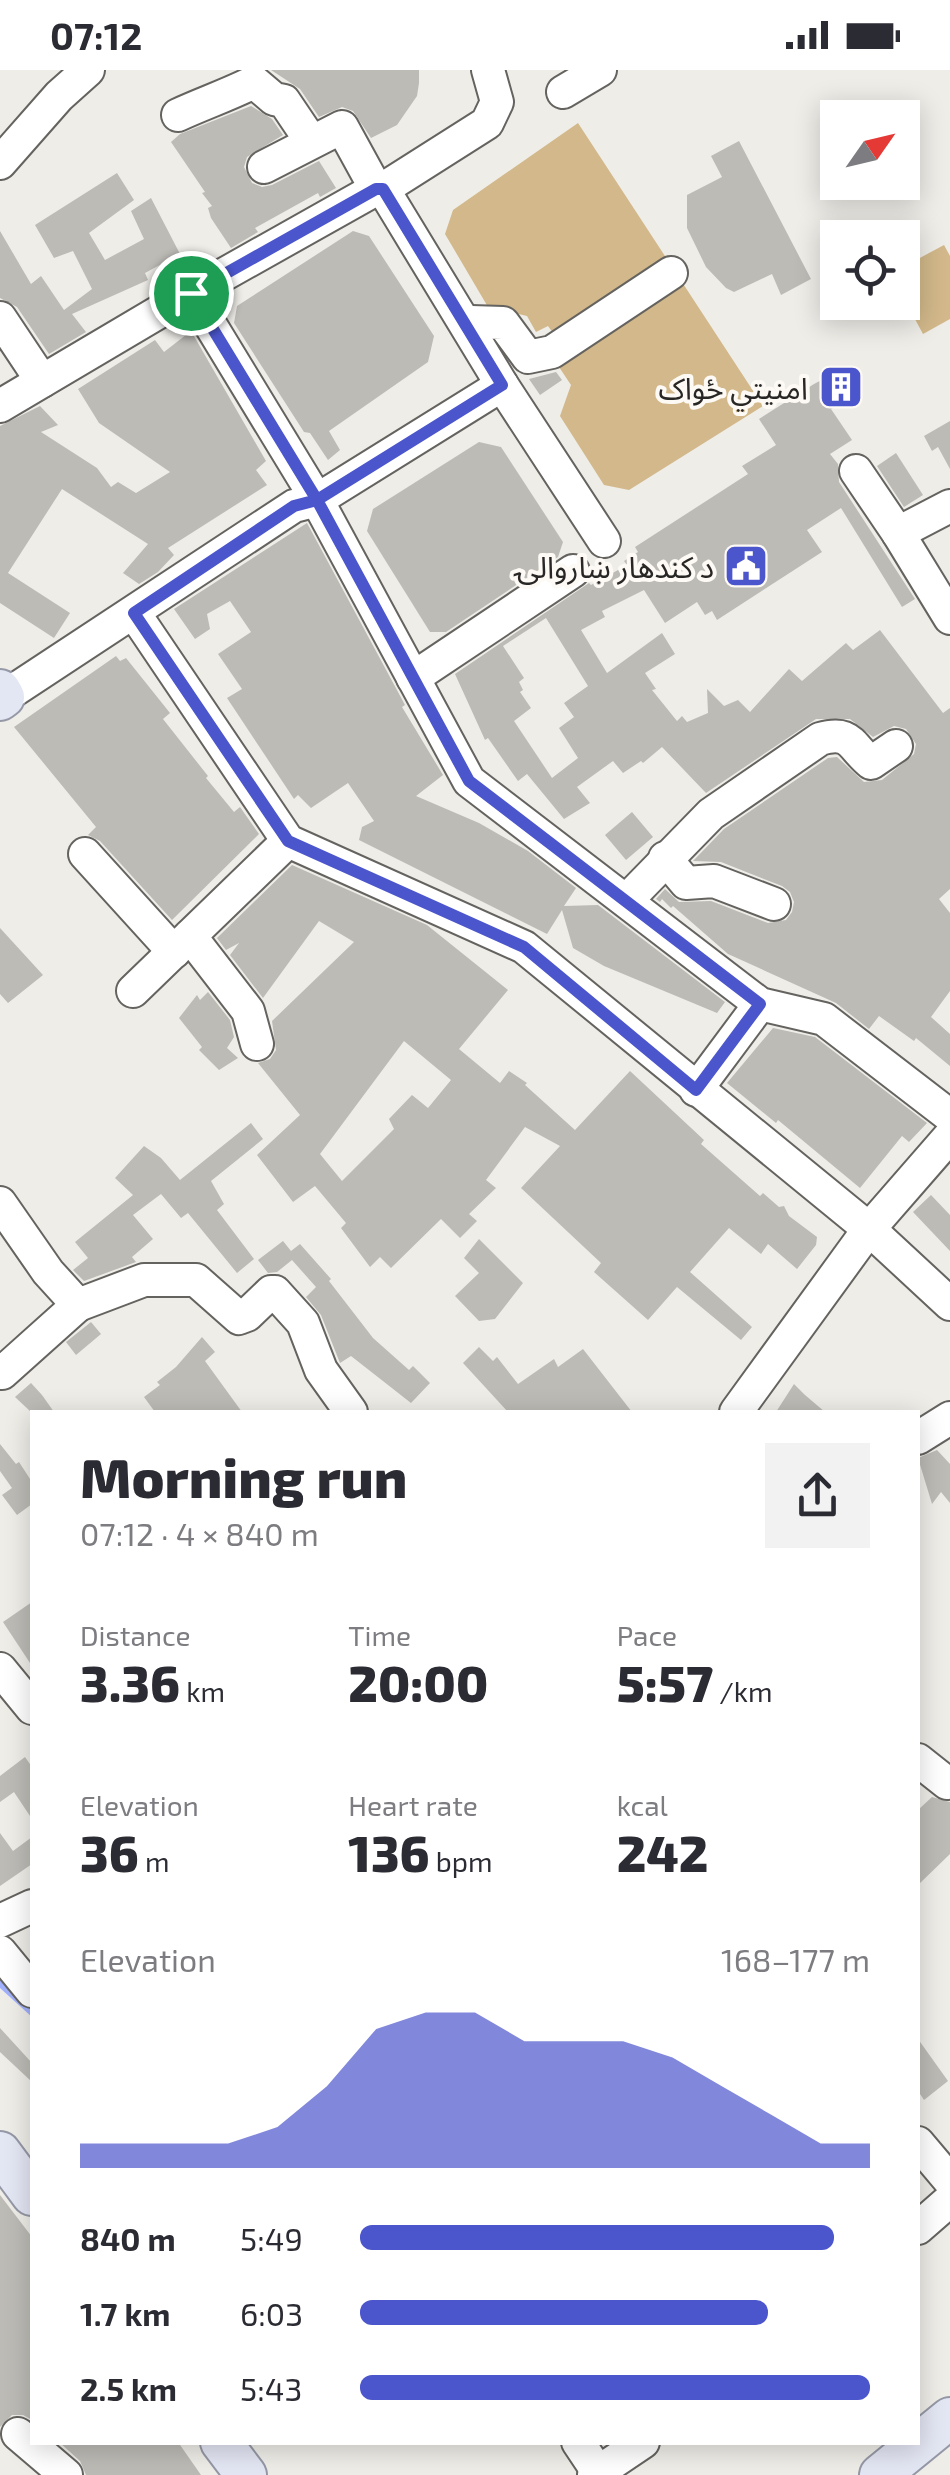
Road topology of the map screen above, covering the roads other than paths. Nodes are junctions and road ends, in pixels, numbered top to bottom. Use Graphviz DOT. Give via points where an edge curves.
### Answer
graph roads {
  1 [pos="88,70"];
  2 [pos="488,70"];
  3 [pos="600,70"];
  4 [pos="563,92"];
  5 [pos="178,115"];
  6 [pos="311,141"];
  7 [pos="0,163"];
  8 [pos="264,167"];
  9 [pos="379,189"];
  10 [pos="671,274"];
  11 [pos="191,293"];
  12 [pos="0,318"];
  13 [pos="471,322"];
  14 [pos="42,381"];
  15 [pos="502,385"];
  16 [pos="0,406"];
  17 [pos="856,471"];
  18 [pos="317,500"];
  19 [pos="950,506"];
  20 [pos="898,533"];
  21 [pos="604,541"];
  22 [pos="573,570"];
  23 [pos="134,613"];
  24 [pos="950,618"];
  25 [pos="413,678"];
  26 [pos="1,696"];
  27 [pos="896,746"];
  28 [pos="288,841"];
  29 [pos="85,854"];
  30 [pos="665,858"];
  31 [pos="627,900"];
  32 [pos="774,904"];
  33 [pos="182,944"];
  34 [pos="133,991"];
  35 [pos="760,1004"];
  36 [pos="257,1044"];
  37 [pos="696,1090"];
  38 [pos="950,1116"];
  39 [pos="950,1136"];
  40 [pos="0,1203"];
  41 [pos="870,1229"];
  42 [pos="78,1304"];
  43 [pos="950,1304"];
  44 [pos="2,1373"];
  45 [pos="350,1410"];
  46 [pos="737,1410"];
  47 [pos="950,1418"];
  48 [pos="920,1437"];
  49 [pos="0,1669"];
  50 [pos="29,1697"];
  51 [pos="920,1762"];
  52 [pos="947,1783"];
  53 [pos="30,1907"];
  54 [pos="0,1921"];
  55 [pos="0,1952"];
  56 [pos="30,1989"];
  57 [pos="920,2145"];
  58 [pos="0,2152"];
  59 [pos="950,2181"];
  60 [pos="30,2192"];
  61 [pos="950,2200"];
  62 [pos="920,2226"];
  63 [pos="950,2418"];
  64 [pos="18,2434"];
  65 [pos="920,2442"];
  66 [pos="30,2444"];
  67 [pos="31,2445"];
  68 [pos="223,2445"];
  69 [pos="580,2445"];
  70 [pos="639,2445"];
  71 [pos="917,2445"];
  72 [pos="596,2474"];
  73 [pos="66,2475"];
  74 [pos="246,2475"];
  75 [pos="880,2475"];
  1 -- 7 [label="street"];
  2 -- 9 [label="street" via="497,102 487,122"];
  3 -- 4 [label="street"];
  5 -- 6 [label="street" via="254,82 284,101"];
  6 -- 8 [label="street"];
  6 -- 9 [label="street" via="342,127"];
  9 -- 11 [label="street"];
  9 -- 15 [label="street"];
  10 -- 13 [label="street" via="552,352 528,357 503,323"];
  11 -- 14 [label="street"];
  11 -- 18 [label="street"];
  12 -- 14 [label="street"];
  14 -- 16 [label="street"];
  15 -- 18 [label="street"];
  15 -- 21 [label="street"];
  17 -- 20 [label="street"];
  18 -- 23 [label="street" via="294,506"];
  18 -- 25 [label="street"];
  19 -- 20 [label="street"];
  20 -- 24 [label="street"];
  22 -- 25 [label="street"];
  23 -- 26 [label="street"];
  23 -- 28 [label="street"];
  25 -- 31 [label="street" via="469,781"];
  27 -- 30 [label="street" via="871,763 850,739 820,739 711,814"];
  28 -- 33 [label="street"];
  28 -- 37 [label="street" via="524,947"];
  29 -- 33 [label="street"];
  30 -- 31 [label="street"];
  30 -- 32 [label="street" via="686,883 714,880"];
  31 -- 35 [label="street"];
  33 -- 34 [label="street"];
  33 -- 36 [label="street" via="248,1010"];
  35 -- 37 [label="street"];
  35 -- 38 [label="street" via="824,1019"];
  37 -- 41 [label="street"];
  39 -- 41 [label="street"];
  40 -- 42 [label="street"];
  41 -- 43 [label="street"];
  41 -- 46 [label="street"];
  42 -- 44 [label="street"];
  42 -- 45 [label="street" via="144,1280 196,1280 243,1318 273,1290 302,1323 320,1370"];
  47 -- 48 [label="street"];
  49 -- 50 [label="street"];
  51 -- 52 [label="street"];
  53 -- 54 [label="street"];
  55 -- 56 [label="street"];
  57 -- 59 [label="street"];
  58 -- 60 [label="main road"];
  61 -- 62 [label="street"];
  63 -- 65 [label="main road"];
  64 -- 66 [label="street"];
  67 -- 73 [label="street"];
  68 -- 74 [label="main road"];
  69 -- 72 [label="street"];
  70 -- 72 [label="street"];
  71 -- 75 [label="main road"];
}
